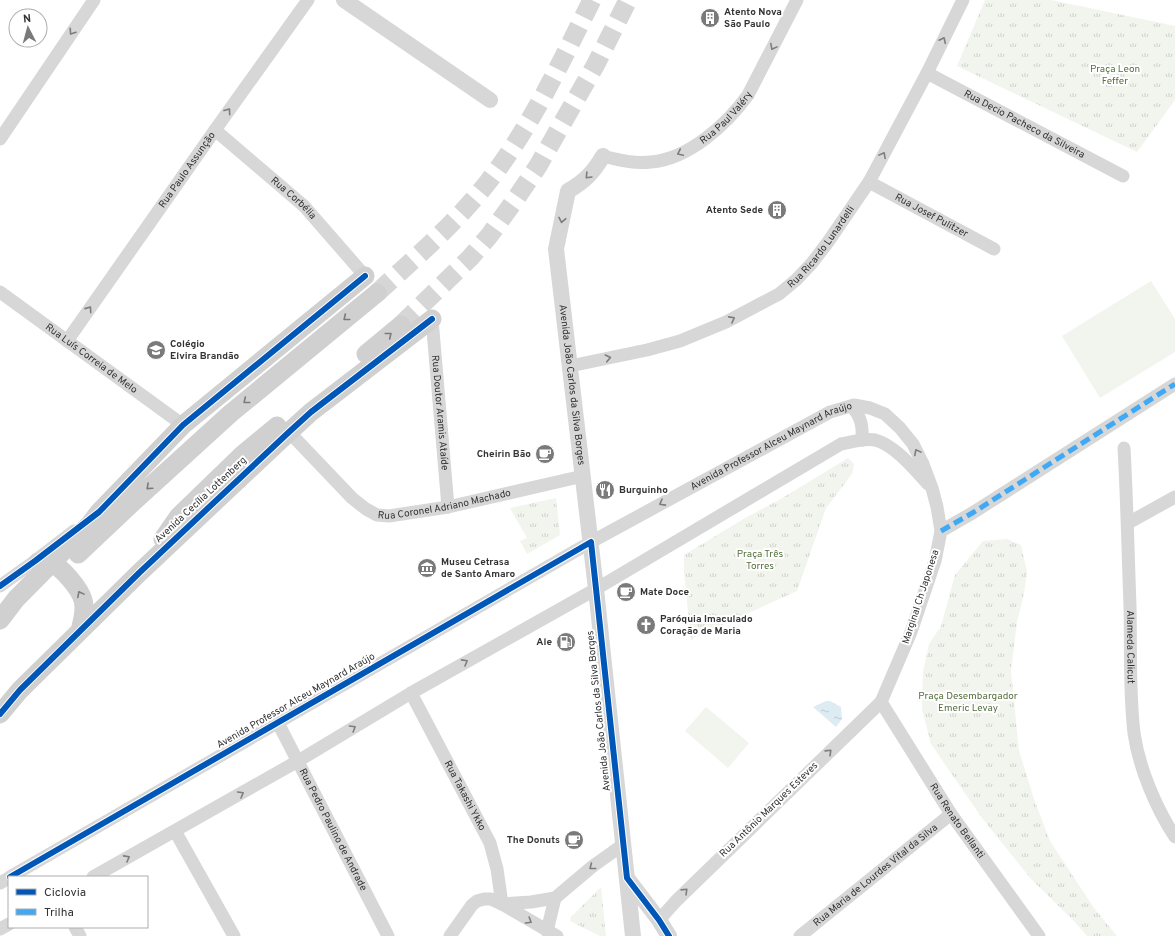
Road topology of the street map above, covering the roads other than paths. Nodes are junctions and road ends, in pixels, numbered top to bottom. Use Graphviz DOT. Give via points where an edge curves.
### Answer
graph roads {
  1 [pos="94,0"];
  2 [pos="308,0"];
  3 [pos="344,0"];
  4 [pos="797,0"];
  5 [pos="963,0"];
  6 [pos="926,73"];
  7 [pos="490,100"];
  8 [pos="215,130"];
  9 [pos="0,139"];
  10 [pos="603,156"];
  11 [pos="1123,176"];
  12 [pos="869,182"];
  13 [pos="994,249"];
  14 [pos="365,276"];
  15 [pos="0,292"];
  16 [pos="376,293"];
  17 [pos="432,318"];
  18 [pos="401,325"];
  19 [pos="67,341"];
  20 [pos="570,366"];
  21 [pos="1175,384"];
  22 [pos="851,406"];
  23 [pos="183,425"];
  24 [pos="289,432"];
  25 [pos="907,437"];
  26 [pos="862,440"];
  27 [pos="1124,448"];
  28 [pos="895,451"];
  29 [pos="583,476"];
  30 [pos="932,488"];
  31 [pos="1175,497"];
  32 [pos="448,507"];
  33 [pos="1128,523"];
  34 [pos="942,531"];
  35 [pos="591,542"];
  36 [pos="48,564"];
  37 [pos="139,573"];
  38 [pos="0,586"];
  39 [pos="596,589"];
  40 [pos="0,620"];
  41 [pos="80,631"];
  42 [pos="411,692"];
  43 [pos="881,702"];
  44 [pos="0,714"];
  45 [pos="278,723"];
  46 [pos="298,761"];
  47 [pos="951,814"];
  48 [pos="175,831"];
  49 [pos="1175,837"];
  50 [pos="624,844"];
  51 [pos="12,876"];
  52 [pos="96,876"];
  53 [pos="627,878"];
  54 [pos="554,898"];
  55 [pos="502,904"];
  56 [pos="659,920"];
  57 [pos="552,933"];
  58 [pos="234,936"];
  59 [pos="388,936"];
  60 [pos="450,936"];
  61 [pos="633,936"];
  62 [pos="669,936"];
  63 [pos="800,936"];
  64 [pos="1038,936"];
  1 -- 9 [label="street, one-way"];
  8 -- 2 [label="street, Rua Paulo Assunção, one-way"];
  3 -- 7 [label="street"];
  4 -- 10 [label="street, Rua Paul Valéry, one-way" via="748,95 738,109 706,138 671,158 653,162 634,163"];
  6 -- 5 [label="street, Rua Ricardo Lunardelli, one-way"];
  6 -- 11 [label="street, Rua Decio Pacheco da Silveira"];
  12 -- 6 [label="street, Rua Ricardo Lunardelli, one-way"];
  8 -- 14 [label="street, Rua Corbélia" via="304,206"];
  19 -- 8 [label="street, Rua Paulo Assunção, one-way"];
  10 -- 20 [label="street, Avenida João Carlos da Silva Borges, one-way" via="594,170 568,191 556,249"];
  12 -- 13 [label="street, Rua Josef Pulitzer"];
  20 -- 12 [label="street, Rua Ricardo Lunardelli, one-way" via="647,350 680,340 726,322 779,294 812,263"];
  14 -- 23 [label="main road"];
  15 -- 19 [label="street, Rua Luís Correia de Melo"];
  16 -- 36 [label="main road, one-way" via="231,413 68,562"];
  17 -- 24 [label="main road, Avenida Cecília Lottenberg" via="310,412"];
  17 -- 32 [label="street, Rua Doutor Aramis Ataíde"];
  37 -- 18 [label="main road, one-way" via="179,516 242,455"];
  19 -- 23 [label="street, Rua Luís Correia de Melo"];
  20 -- 29 [label="street, Avenida João Carlos da Silva Borges"];
  21 -- 34 [label="street"];
  22 -- 25 [label="street, Avenida Professor Alceu Maynard Araújo" via="870,408 885,414"];
  22 -- 26 [label="street" via="860,417"];
  22 -- 35 [label="street, Avenida Professor Alceu Maynard Araújo, one-way" via="830,412"];
  23 -- 36 [label="main road" via="90,524"];
  24 -- 32 [label="street, Rua Coronel Adriano Machado" via="352,498 377,515 389,516"];
  24 -- 37 [label="main road, Avenida Cecília Lottenberg"];
  25 -- 28 [label="street"];
  30 -- 25 [label="street, Avenida Professor Alceu Maynard Araújo, one-way" via="923,464"];
  26 -- 28 [label="street" via="876,440"];
  26 -- 39 [label="street" via="841,444"];
  27 -- 33 [label="street, Alameda Calicut"];
  28 -- 30 [label="street"];
  29 -- 32 [label="street, Rua Coronel Adriano Machado"];
  29 -- 35 [label="street, Avenida João Carlos da Silva Borges"];
  30 -- 34 [label="street, Marginal Ch Japonesa"];
  31 -- 33 [label="street"];
  33 -- 49 [label="street, Alameda Calicut" via="1134,734 1144,773 1162,818"];
  34 -- 43 [label="street, Marginal Ch Japonesa" via="935,561 911,632"];
  35 -- 39 [label="street, Avenida João Carlos da Silva Borges"];
  35 -- 45 [label="street, Avenida Professor Alceu Maynard Araújo"];
  36 -- 38 [label="street"];
  36 -- 40 [label="main road"];
  41 -- 36 [label="main road, one-way" via="84,601 71,580"];
  37 -- 41 [label="main road, Avenida Cecília Lottenberg"];
  42 -- 39 [label="street, one-way"];
  39 -- 50 [label="street, Avenida João Carlos da Silva Borges"];
  41 -- 44 [label="main road, Avenida Cecília Lottenberg" via="20,690"];
  46 -- 42 [label="street, one-way"];
  42 -- 55 [label="street, Rua Takashi Ykko" via="490,843"];
  43 -- 47 [label="street, Rua Renato Bellanti"];
  56 -- 43 [label="street, Rua Antônio Marques Esteves, one-way"];
  45 -- 46 [label="street, Rua Pedro Paulino de Andrade"];
  45 -- 51 [label="street, Avenida Professor Alceu Maynard Araújo"];
  48 -- 46 [label="street, one-way"];
  46 -- 59 [label="street, Rua Pedro Paulino de Andrade"];
  47 -- 63 [label="street, Rua Maria de Lourdes Vital da Silva"];
  47 -- 64 [label="street, Rua Renato Bellanti"];
  52 -- 48 [label="street, one-way"];
  48 -- 58 [label="street"];
  50 -- 53 [label="street, Avenida João Carlos da Silva Borges"];
  50 -- 54 [label="street, one-way"];
  53 -- 56 [label="street"];
  53 -- 61 [label="street, Avenida João Carlos da Silva Borges"];
  54 -- 55 [label="street"];
  54 -- 57 [label="street"];
  55 -- 57 [label="street, one-way"];
  55 -- 60 [label="street" via="491,899 477,901"];
  56 -- 62 [label="street"];
}
